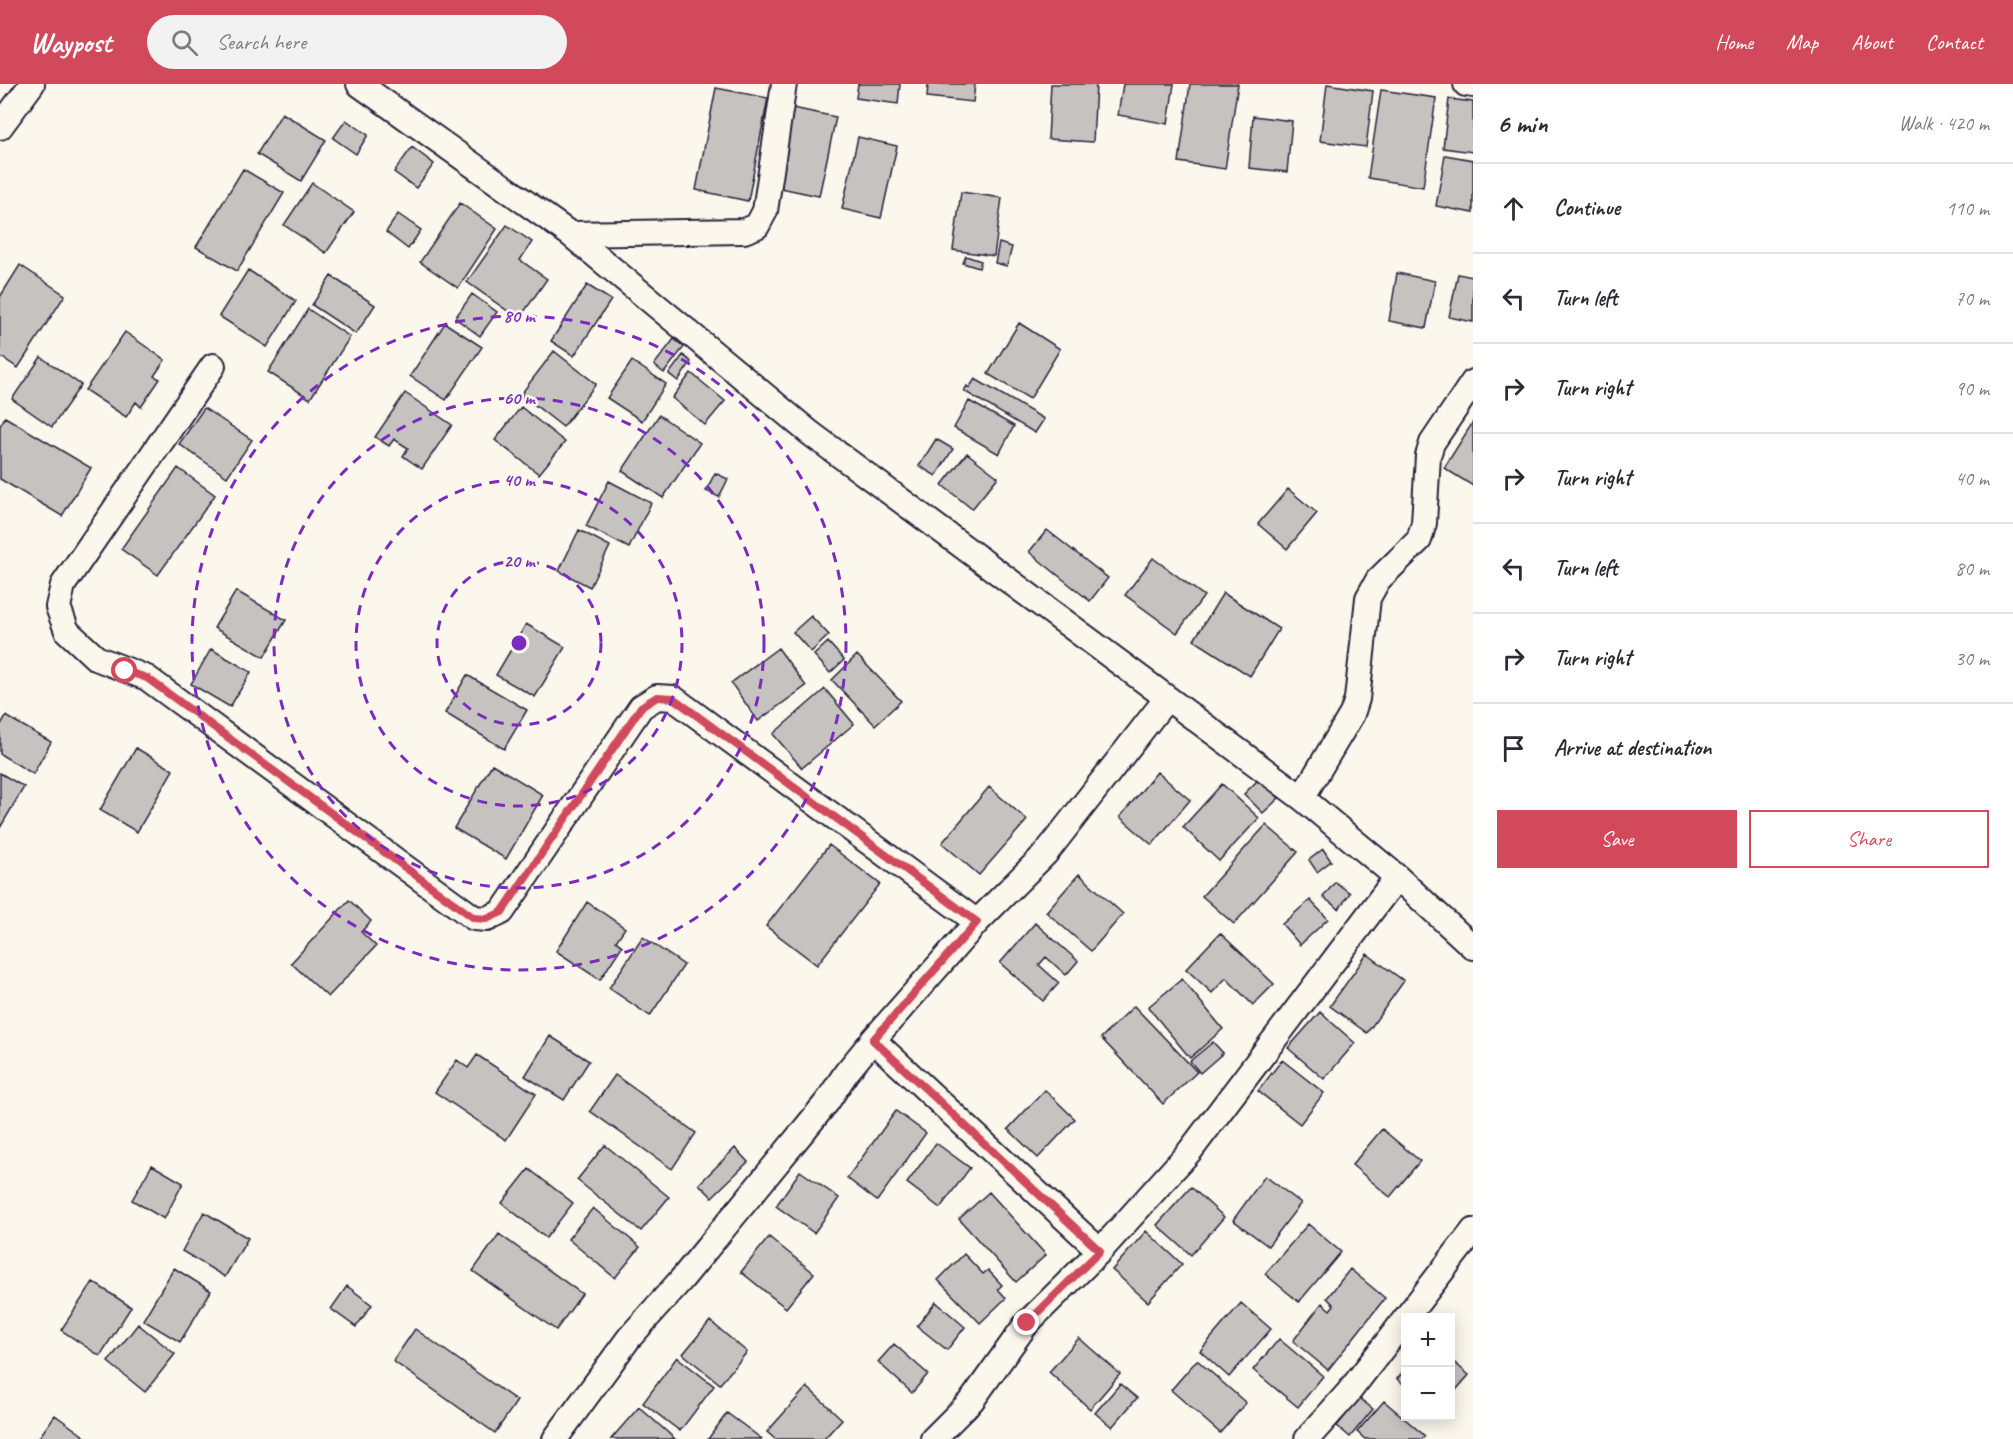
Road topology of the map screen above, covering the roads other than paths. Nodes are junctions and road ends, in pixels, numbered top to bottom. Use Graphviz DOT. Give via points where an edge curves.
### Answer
graph roads {
  1 [pos="32,84"];
  2 [pos="358,84"];
  3 [pos="784,84"];
  4 [pos="1466,84"];
  5 [pos="1473,85"];
  6 [pos="0,127"];
  7 [pos="570,234"];
  8 [pos="213,366"];
  9 [pos="1473,382"];
  10 [pos="1167,698"];
  11 [pos="1302,798"];
  12 [pos="1396,878"];
  13 [pos="977,922"];
  14 [pos="1473,947"];
  15 [pos="873,1040"];
  16 [pos="1473,1231"];
  17 [pos="1100,1251"];
  18 [pos="555,1439"];
  19 [pos="933,1439"];
  20 [pos="1307,1439"];
  1 -- 6 [label="street"];
  2 -- 7 [label="street"];
  3 -- 7 [label="street" via="765,211 757,226 744,231"];
  4 -- 5 [label="street"];
  7 -- 10 [label="street" via="810,433"];
  8 -- 13 [label="street" via="63,585 58,608 67,631 96,658 147,678 474,918 487,919 502,912 641,707 657,697 673,698"];
  9 -- 11 [label="street" via="1432,443 1419,540 1378,580 1368,598 1357,699"];
  10 -- 11 [label="street"];
  10 -- 13 [label="street" via="1046,853"];
  11 -- 12 [label="street"];
  12 -- 14 [label="street"];
  12 -- 17 [label="street" via="1190,1151"];
  13 -- 15 [label="street"];
  15 -- 17 [label="street"];
  15 -- 18 [label="street" via="827,1102 629,1338"];
  16 -- 20 [label="street" via="1348,1393"];
  17 -- 19 [label="street" via="1027,1323 972,1400"];
}
